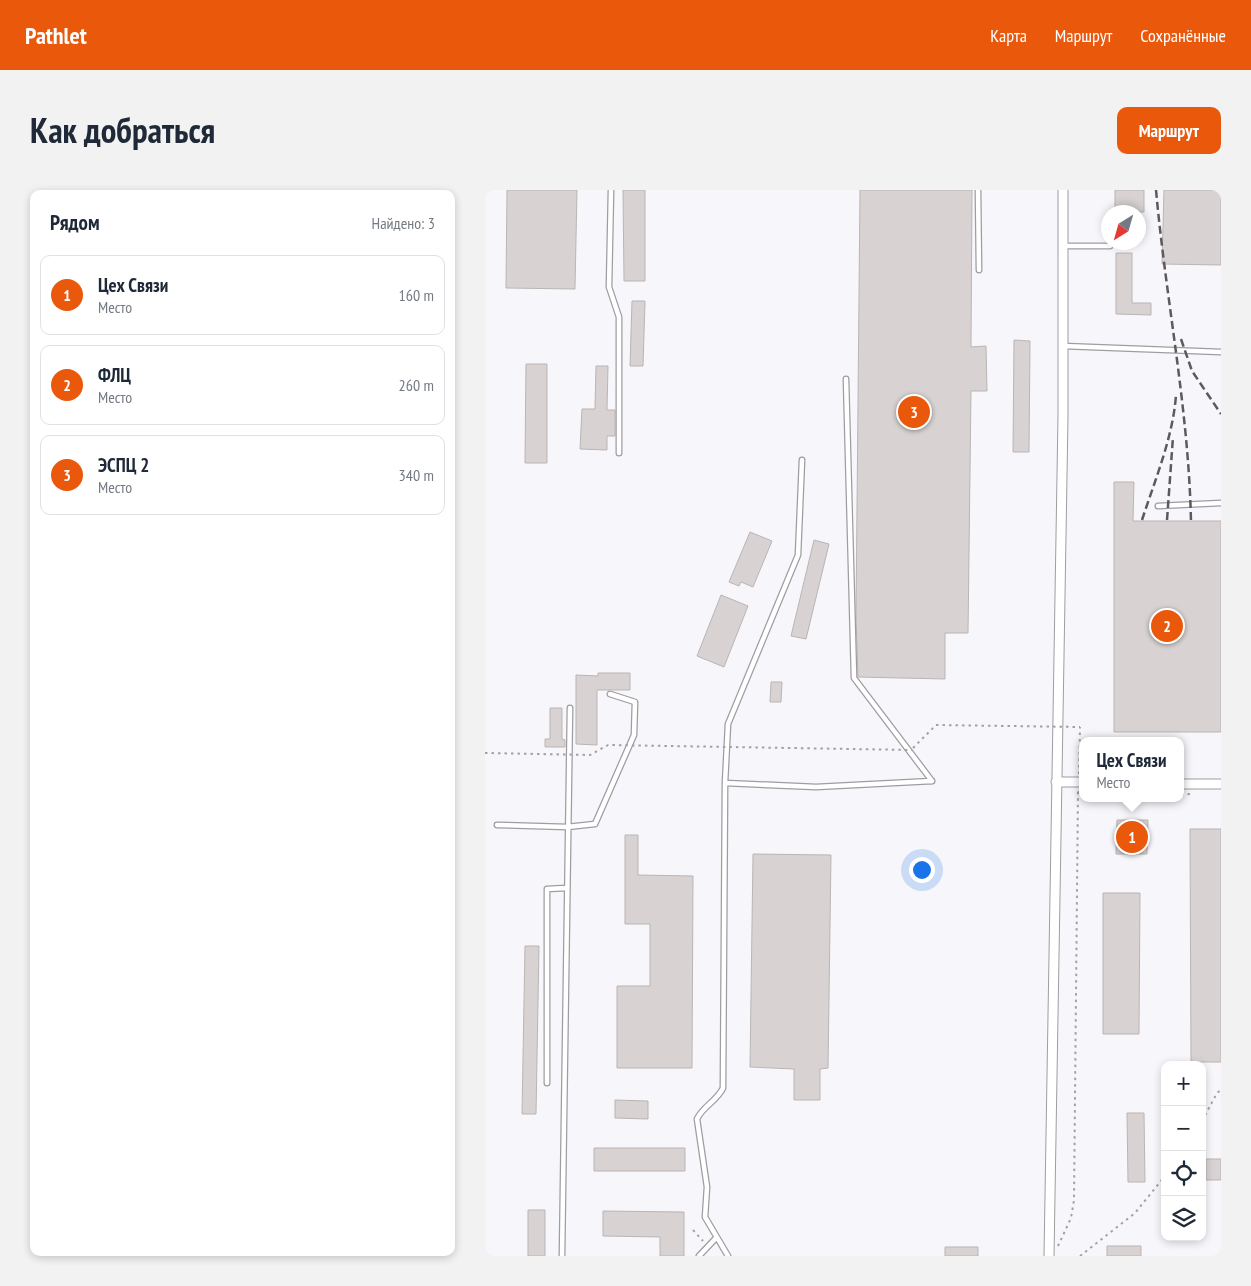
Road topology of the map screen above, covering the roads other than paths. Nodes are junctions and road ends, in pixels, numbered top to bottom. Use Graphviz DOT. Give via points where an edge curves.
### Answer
graph roads {
  1 [pos="611,190"];
  2 [pos="978,190"];
  3 [pos="1063,190"];
  4 [pos="1063,246"];
  5 [pos="1101,246"];
  6 [pos="979,270"];
  7 [pos="1063,346"];
  8 [pos="1221,352"];
  9 [pos="845,379"];
  10 [pos="619,453"];
  11 [pos="802,460"];
  12 [pos="1221,503"];
  13 [pos="1158,506"];
  14 [pos="611,694"];
  15 [pos="570,708"];
  16 [pos="1056,782"];
  17 [pos="725,783"];
  18 [pos="1184,784"];
  19 [pos="1221,784"];
  20 [pos="1079,785"];
  21 [pos="497,825"];
  22 [pos="567,827"];
  23 [pos="567,888"];
  24 [pos="547,1083"];
  25 [pos="716,1238"];
  26 [pos="1052,1253"];
  27 [pos="563,1256"];
  28 [pos="699,1256"];
  29 [pos="728,1256"];
  1 -- 10 [label="lane" via="609,287 619,317"];
  2 -- 6 [label="lane"];
  3 -- 4 [label="street"];
  4 -- 5 [label="lane"];
  4 -- 7 [label="street"];
  7 -- 8 [label="lane"];
  7 -- 16 [label="street"];
  9 -- 17 [label="lane" via="854,678 932,781 816,787"];
  11 -- 17 [label="lane" via="798,555 729,724"];
  12 -- 13 [label="lane"];
  14 -- 22 [label="lane" via="635,702 634,734 595,824"];
  15 -- 22 [label="lane"];
  16 -- 20 [label="street"];
  16 -- 26 [label="street"];
  17 -- 25 [label="lane" via="723,1088 697,1119 707,1186 705,1218"];
  18 -- 19 [label="street"];
  21 -- 22 [label="lane"];
  22 -- 23 [label="lane"];
  23 -- 24 [label="lane" via="547,889"];
  23 -- 27 [label="lane"];
  25 -- 28 [label="lane"];
  25 -- 29 [label="lane"];
}
